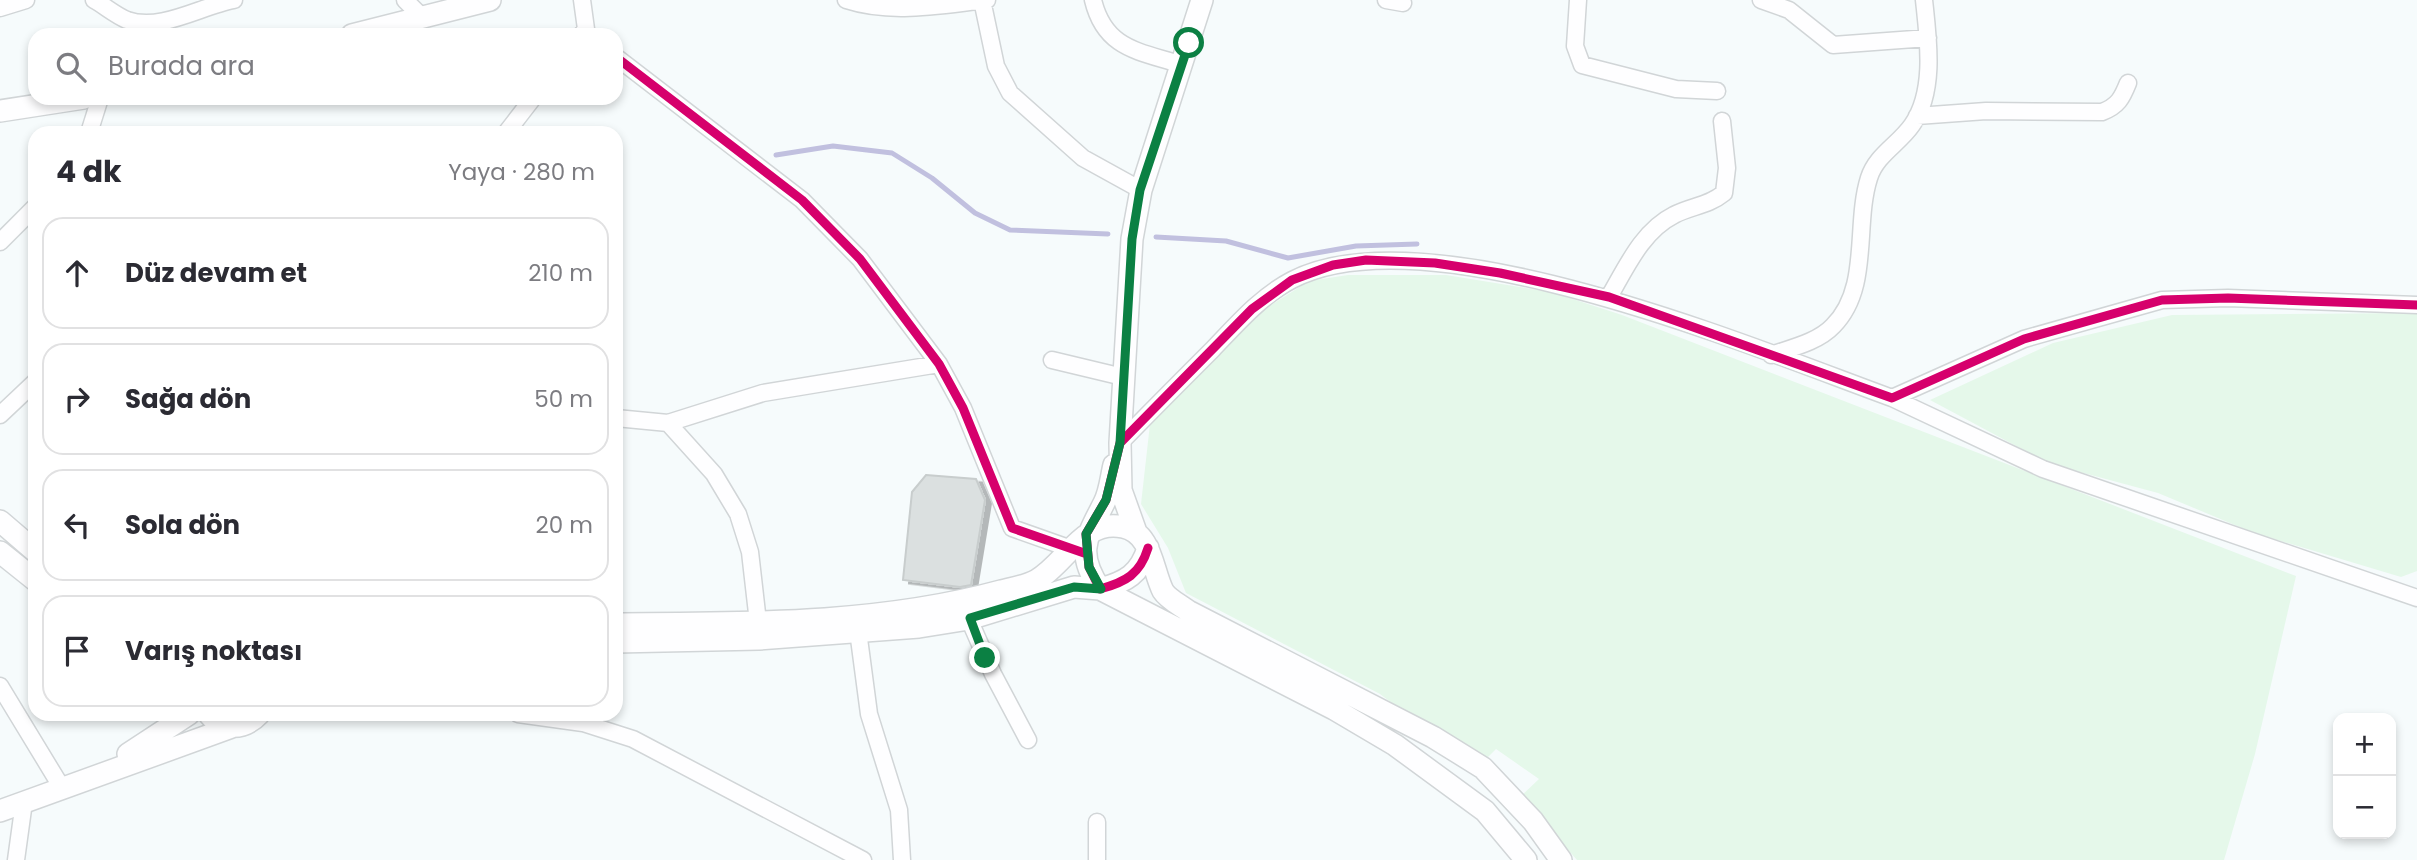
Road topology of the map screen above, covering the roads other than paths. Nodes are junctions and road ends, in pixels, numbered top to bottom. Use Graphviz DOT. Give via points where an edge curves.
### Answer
graph roads {
  1 [pos="26,0"];
  2 [pos="94,0"];
  3 [pos="234,0"];
  4 [pos="405,0"];
  5 [pos="490,0"];
  6 [pos="582,0"];
  7 [pos="846,0"];
  8 [pos="984,0"];
  9 [pos="1093,0"];
  10 [pos="1202,0"];
  11 [pos="1386,0"];
  12 [pos="1578,0"];
  13 [pos="1761,0"];
  14 [pos="1924,0"];
  15 [pos="1403,3"];
  16 [pos="0,8"];
  17 [pos="422,17"];
  18 [pos="379,28"];
  19 [pos="585,28"];
  20 [pos="1928,37"];
  21 [pos="623,62"];
  22 [pos="1182,65"];
  23 [pos="2128,83"];
  24 [pos="1717,91"];
  25 [pos="39,105"];
  26 [pos="98,105"];
  27 [pos="528,105"];
  28 [pos="0,111"];
  29 [pos="1917,116"];
  30 [pos="1722,121"];
  31 [pos="91,126"];
  32 [pos="511,126"];
  33 [pos="1140,190"];
  34 [pos="28,214"];
  35 [pos="0,242"];
  36 [pos="1609,298"];
  37 [pos="2417,304"];
  38 [pos="1771,355"];
  39 [pos="1052,360"];
  40 [pos="939,364"];
  41 [pos="1123,377"];
  42 [pos="28,389"];
  43 [pos="1892,398"];
  44 [pos="0,415"];
  45 [pos="623,419"];
  46 [pos="668,423"];
  47 [pos="1120,443"];
  48 [pos="0,521"];
  49 [pos="1142,540"];
  50 [pos="28,545"];
  51 [pos="1082,546"];
  52 [pos="0,552"];
  53 [pos="28,574"];
  54 [pos="1101,589"];
  55 [pos="2417,598"];
  56 [pos="970,618"];
  57 [pos="758,622"];
  58 [pos="623,624"];
  59 [pos="858,631"];
  60 [pos="623,642"];
  61 [pos="0,686"];
  62 [pos="180,721"];
  63 [pos="217,721"];
  64 [pos="252,721"];
  65 [pos="569,721"];
  66 [pos="232,727"];
  67 [pos="1027,740"];
  68 [pos="84,779"];
  69 [pos="62,788"];
  70 [pos="24,802"];
  71 [pos="0,811"];
  72 [pos="1097,822"];
  73 [pos="16,860"];
  74 [pos="863,860"];
  75 [pos="902,860"];
  76 [pos="1097,860"];
  77 [pos="1526,860"];
  78 [pos="1561,860"];
  1 -- 16 [label="street"];
  2 -- 3 [label="street" via="128,20 145,23"];
  4 -- 17 [label="street"];
  5 -- 17 [label="main road"];
  6 -- 19 [label="street"];
  7 -- 8 [label="street" via="909,9"];
  8 -- 33 [label="street" via="996,66 1010,93 1083,158"];
  9 -- 22 [label="street" via="1115,41"];
  10 -- 22 [label="main road"];
  11 -- 15 [label="street"];
  12 -- 24 [label="street" via="1575,46 1582,65 1676,89"];
  13 -- 20 [label="street" via="1789,10 1833,45"];
  14 -- 20 [label="street"];
  17 -- 18 [label="main road"];
  20 -- 29 [label="street" via="1928,70"];
  21 -- 40 [label="street" via="802,200 860,259"];
  22 -- 33 [label="main road"];
  23 -- 29 [label="street" via="2122,99 2102,112 1986,111"];
  25 -- 28 [label="main road"];
  26 -- 31 [label="street"];
  27 -- 32 [label="street"];
  29 -- 38 [label="street" via="1869,176 1859,265 1842,313 1819,336"];
  30 -- 36 [label="street" via="1727,168 1724,193 1659,224"];
  33 -- 41 [label="main road" via="1132,239"];
  34 -- 35 [label="street"];
  36 -- 38 [label="street"];
  36 -- 47 [label="street" via="1435,263 1366,260 1333,265 1292,280 1252,309"];
  37 -- 43 [label="street" via="2162,300 2024,339"];
  38 -- 43 [label="street"];
  39 -- 41 [label="street"];
  40 -- 46 [label="street" via="763,393"];
  40 -- 51 [label="street" via="963,408 1012,528"];
  41 -- 47 [label="main road"];
  42 -- 44 [label="street"];
  43 -- 55 [label="street" via="2043,470"];
  45 -- 46 [label="street"];
  46 -- 57 [label="street" via="714,474 738,514 750,552"];
  47 -- 49 [label="main road" via="1121,490"];
  47 -- 51 [label="main road" via="1106,500"];
  48 -- 50 [label="main road"];
  49 -- 51 [label="main road" via="1123,527 1104,525"];
  49 -- 54 [label="main road" via="1142,565 1136,573"];
  49 -- 78 [label="main road" via="1164,593 1188,611 1433,737 1483,768 1533,821"];
  51 -- 54 [label="main road"];
  51 -- 57 [label="main road" via="1036,581 965,600 908,611"];
  52 -- 53 [label="main road"];
  54 -- 56 [label="main road" via="1074,587"];
  54 -- 77 [label="main road" via="1395,745 1485,811"];
  56 -- 59 [label="main road"];
  56 -- 67 [label="street" via="992,674"];
  57 -- 58 [label="main road"];
  59 -- 60 [label="main road"];
  59 -- 75 [label="street" via="869,714 900,810"];
  61 -- 69 [label="street"];
  62 -- 68 [label="main road"];
  63 -- 66 [label="main road"];
  64 -- 66 [label="main road"];
  65 -- 74 [label="street" via="633,739"];
  66 -- 68 [label="main road"];
  68 -- 69 [label="main road"];
  69 -- 70 [label="main road"];
  70 -- 71 [label="main road"];
  70 -- 73 [label="street"];
  72 -- 76 [label="street"];
}
